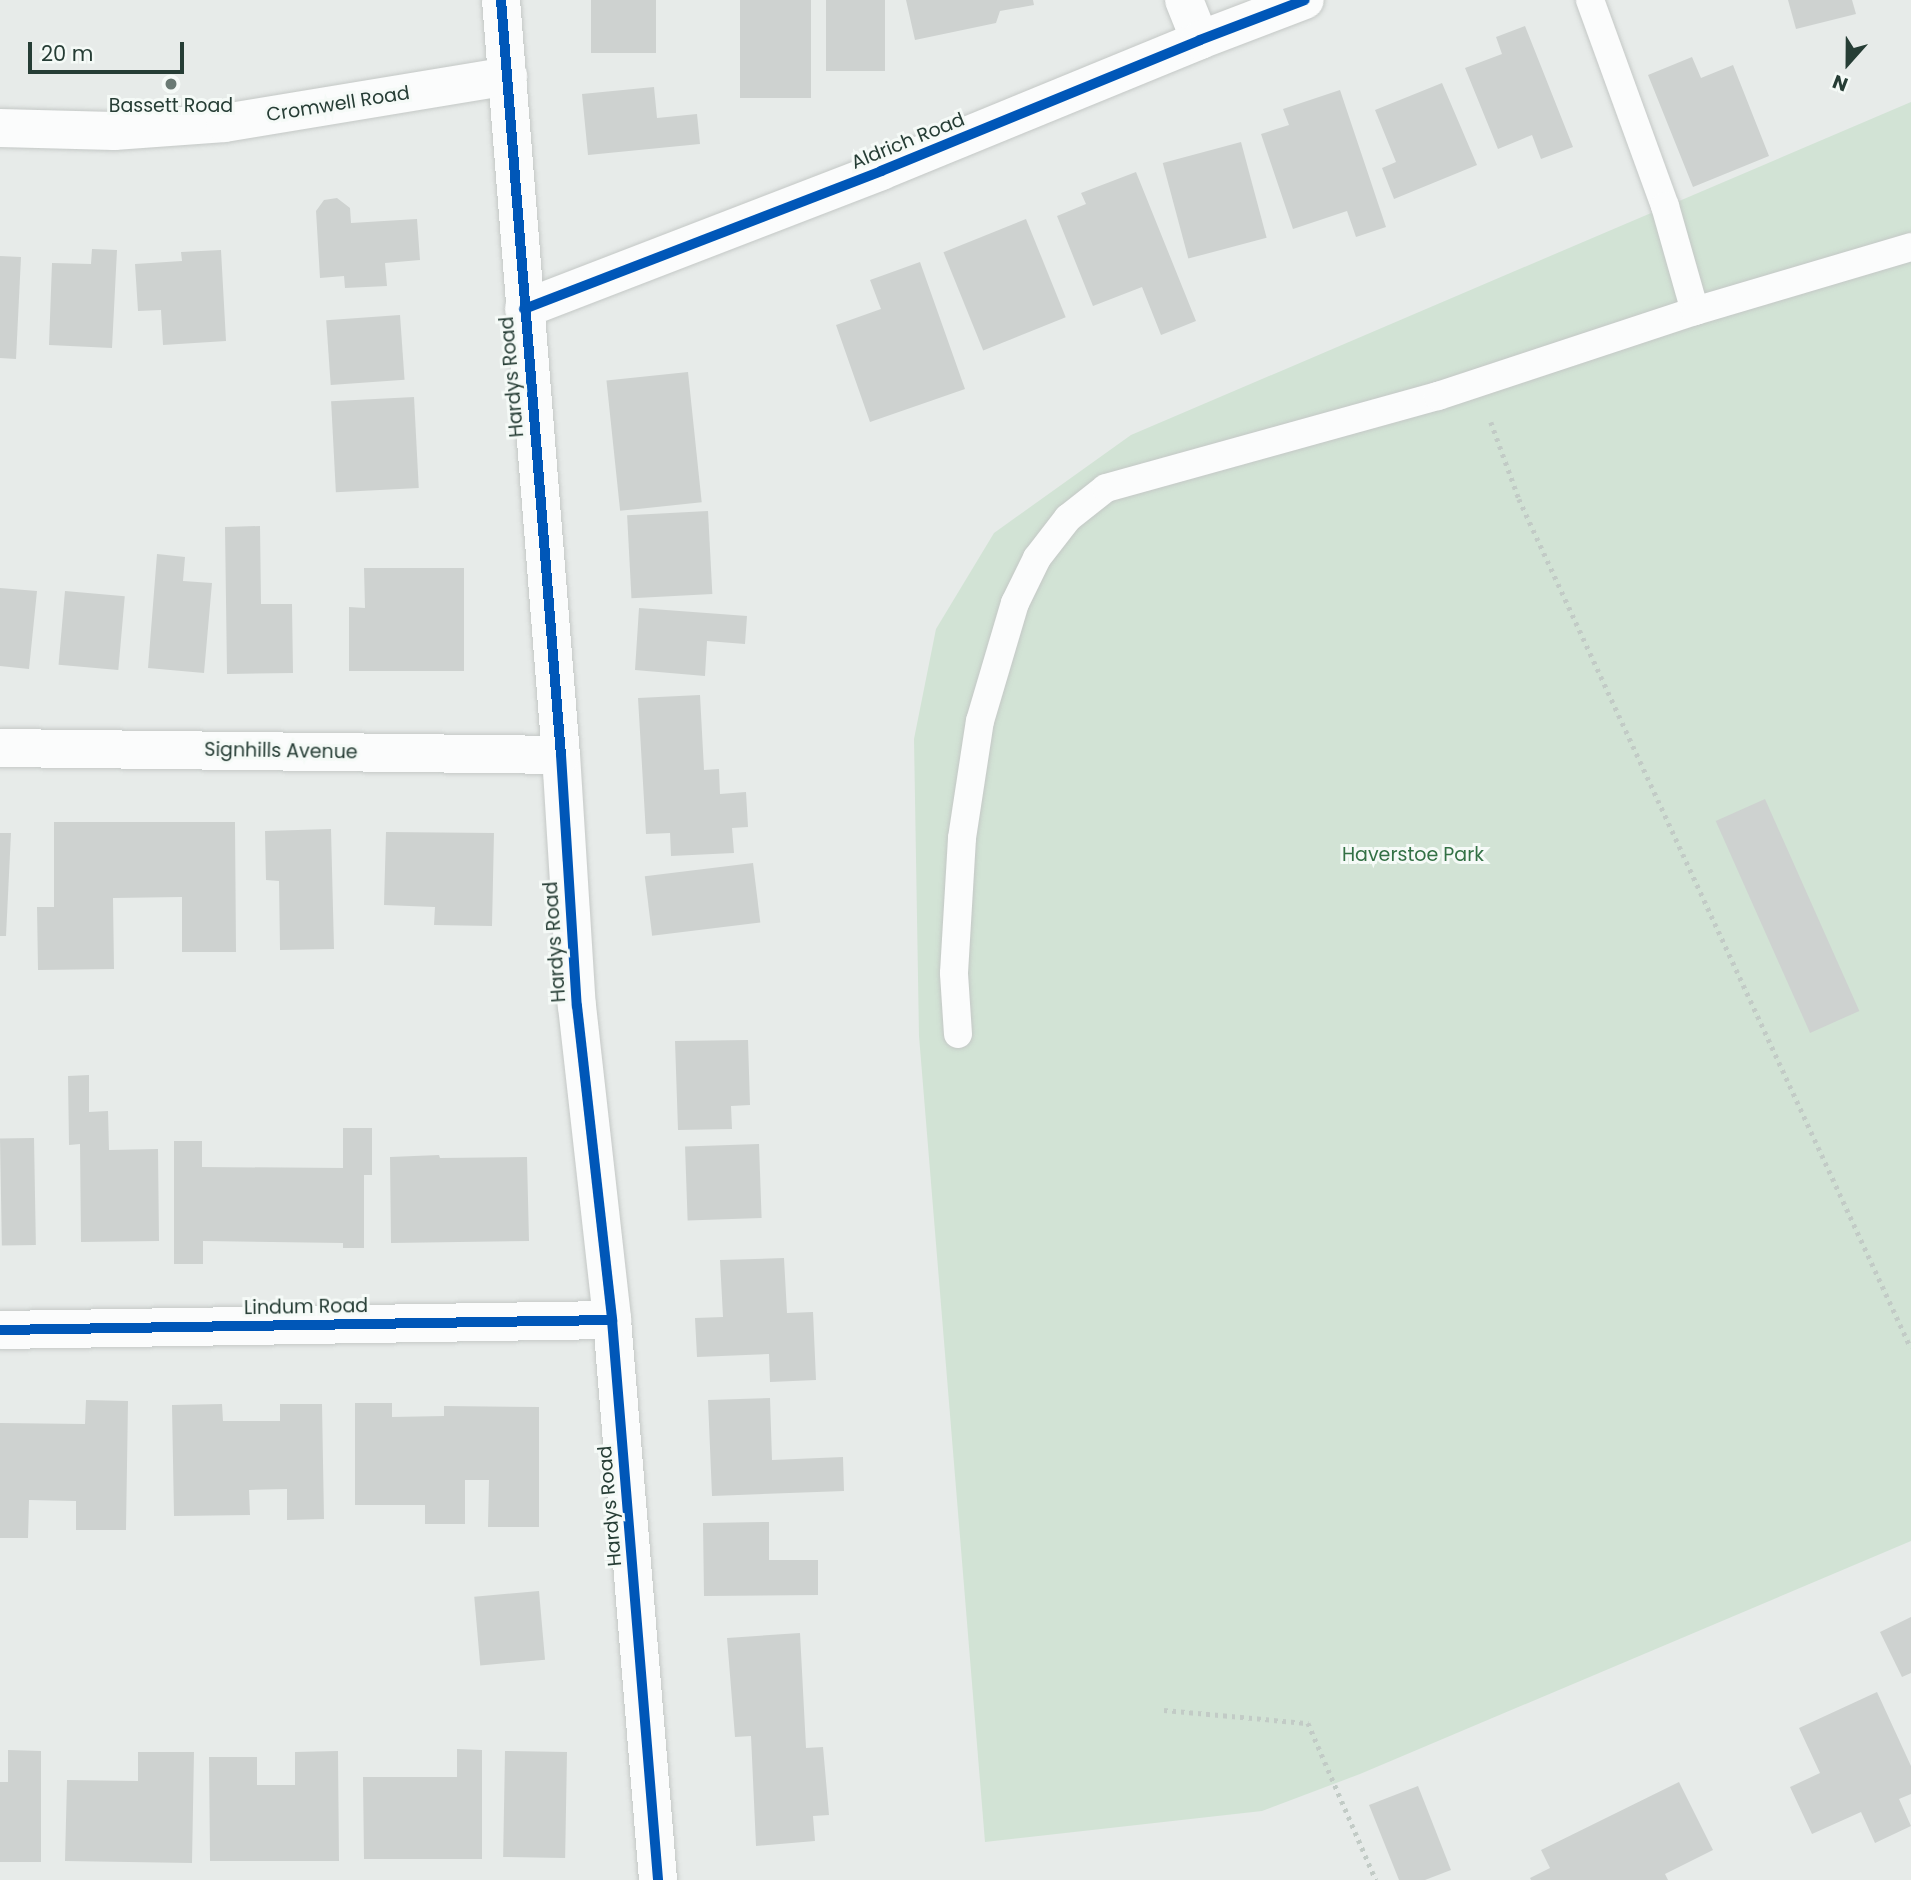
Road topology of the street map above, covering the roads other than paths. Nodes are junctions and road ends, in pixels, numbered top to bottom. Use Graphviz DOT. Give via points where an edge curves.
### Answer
graph roads {
  1 [pos="501,0"];
  2 [pos="1185,0"];
  3 [pos="1304,0"];
  4 [pos="1590,0"];
  5 [pos="1200,40"];
  6 [pos="508,76"];
  7 [pos="0,128"];
  8 [pos="1911,247"];
  9 [pos="524,309"];
  10 [pos="1695,311"];
  11 [pos="0,748"];
  12 [pos="561,755"];
  13 [pos="958,1034"];
  14 [pos="612,1320"];
  15 [pos="0,1330"];
  16 [pos="658,1880"];
  1 -- 6 [label="street, Hardys Road"];
  2 -- 5 [label="street"];
  3 -- 5 [label="street, Aldrich Road"];
  4 -- 10 [label="lane" via="1665,206"];
  5 -- 9 [label="street, Aldrich Road" via="881,171"];
  6 -- 7 [label="street, Cromwell Road" via="225,123 114,131"];
  6 -- 9 [label="street, Hardys Road"];
  8 -- 10 [label="lane"];
  9 -- 12 [label="street, Hardys Road"];
  10 -- 13 [label="lane" via="1476,384 1106,488 1068,518 1037,558 1015,603 980,721 962,838 954,973"];
  11 -- 12 [label="street, Signhills Avenue"];
  12 -- 14 [label="street, Hardys Road" via="577,1006"];
  14 -- 15 [label="street, Lindum Road"];
  14 -- 16 [label="street, Hardys Road"];
}
